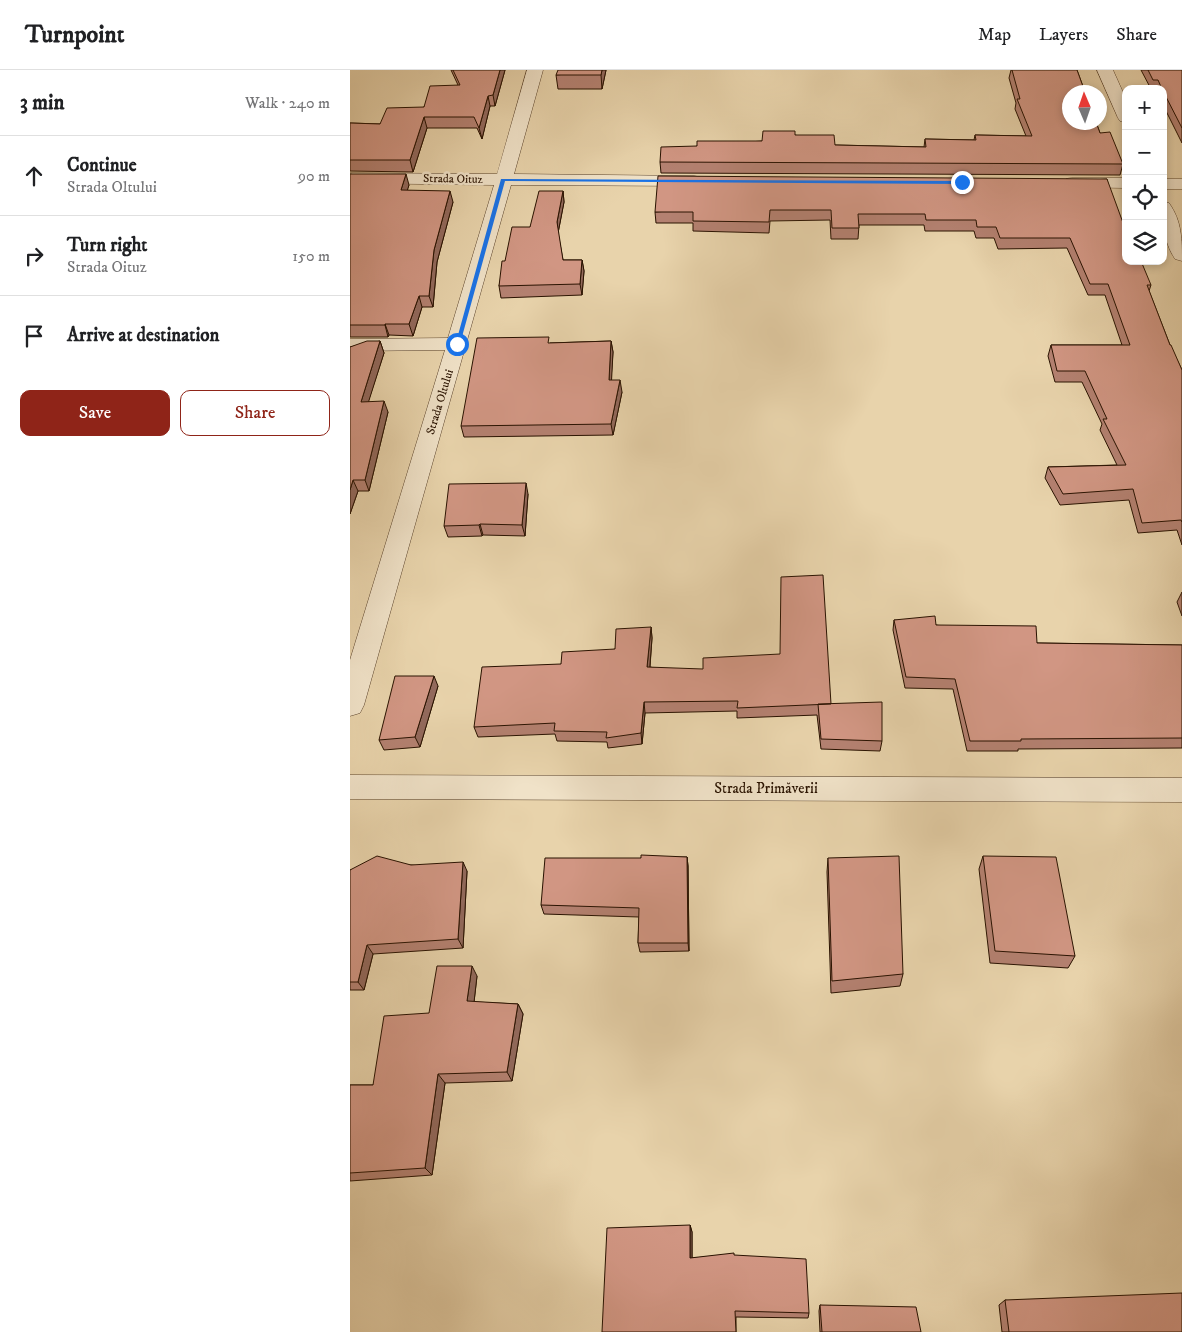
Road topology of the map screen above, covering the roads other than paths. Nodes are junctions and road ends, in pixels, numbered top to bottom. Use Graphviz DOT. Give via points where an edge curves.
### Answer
graph roads {
  1 [pos="535,70"];
  2 [pos="1105,70"];
  3 [pos="1122,109"];
  4 [pos="350,178"];
  5 [pos="503,180"];
  6 [pos="712,181"];
  7 [pos="1058,183"];
  8 [pos="1122,183"];
  9 [pos="1167,184"];
  10 [pos="1182,184"];
  11 [pos="1167,218"];
  12 [pos="1182,254"];
  13 [pos="457,344"];
  14 [pos="350,345"];
  15 [pos="350,705"];
  16 [pos="350,787"];
  17 [pos="1182,790"];
  1 -- 5 [label="street, Strada Oltului"];
  2 -- 3 [label="street"];
  4 -- 5 [label="street, Strada Oituz"];
  5 -- 6 [label="street, Strada Oituz"];
  5 -- 13 [label="street, Strada Oltului"];
  7 -- 8 [label="street"];
  9 -- 10 [label="street"];
  11 -- 12 [label="street"];
  13 -- 14 [label="street"];
  13 -- 15 [label="street, Strada Oltului"];
  16 -- 17 [label="street, Strada Primăverii"];
}
